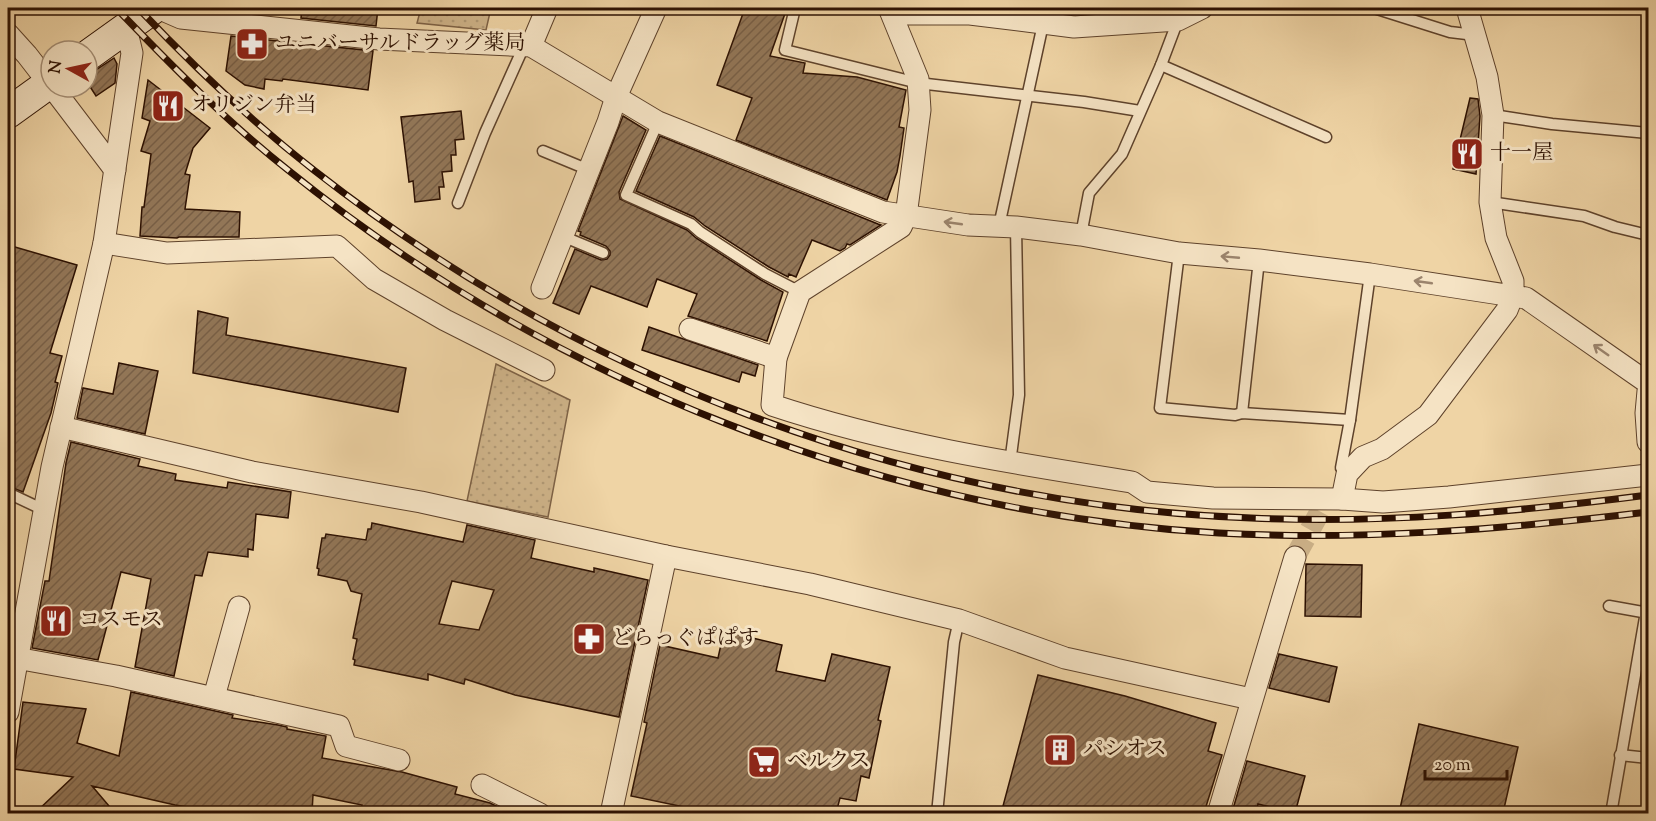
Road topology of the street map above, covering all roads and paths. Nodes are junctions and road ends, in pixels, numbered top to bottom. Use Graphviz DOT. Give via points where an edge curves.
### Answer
graph roads {
  1 [pos="153,8"];
  2 [pos="546,8"];
  3 [pos="656,8"];
  4 [pos="795,8"];
  5 [pos="1202,8"];
  6 [pos="1374,8"];
  7 [pos="1467,8"];
  8 [pos="891,11"];
  9 [pos="1117,16"];
  10 [pos="1178,20"];
  11 [pos="1043,24"];
  12 [pos="126,28"];
  13 [pos="8,34"];
  14 [pos="1475,35"];
  15 [pos="527,46"];
  16 [pos="99,47"];
  17 [pos="17,57"];
  18 [pos="1161,65"];
  19 [pos="39,75"];
  20 [pos="918,83"];
  21 [pos="39,93"];
  22 [pos="1028,96"];
  23 [pos="616,97"];
  24 [pos="62,99"];
  25 [pos="1140,111"];
  26 [pos="8,113"];
  27 [pos="1493,115"];
  28 [pos="658,123"];
  29 [pos="1648,132"];
  30 [pos="1326,137"];
  31 [pos="543,151"];
  32 [pos="115,170"];
  33 [pos="589,170"];
  34 [pos="1490,201"];
  35 [pos="458,203"];
  36 [pos="906,216"];
  37 [pos="1008,226"];
  38 [pos="1081,235"];
  39 [pos="1648,235"];
  40 [pos="562,236"];
  41 [pos="104,243"];
  42 [pos="603,253"];
  43 [pos="1179,253"];
  44 [pos="1259,260"];
  45 [pos="1370,274"];
  46 [pos="542,288"];
  47 [pos="800,292"];
  48 [pos="1513,295"];
  49 [pos="690,329"];
  50 [pos="776,358"];
  51 [pos="544,370"];
  52 [pos="1648,383"];
  53 [pos="1648,391"];
  54 [pos="1242,413"];
  55 [pos="1350,420"];
  56 [pos="61,427"];
  57 [pos="1648,442"];
  58 [pos="1010,463"];
  59 [pos="1347,474"];
  60 [pos="1648,475"];
  61 [pos="8,493"];
  62 [pos="1342,499"];
  63 [pos="44,510"];
  64 [pos="666,556"];
  65 [pos="1294,557"];
  66 [pos="1648,600"];
  67 [pos="1609,606"];
  68 [pos="239,607"];
  69 [pos="1647,613"];
  70 [pos="958,620"];
  71 [pos="16,658"];
  72 [pos="214,697"];
  73 [pos="1251,699"];
  74 [pos="8,712"];
  75 [pos="1620,755"];
  76 [pos="1648,758"];
  77 [pos="399,759"];
  78 [pos="482,785"];
  79 [pos="540,813"];
  80 [pos="610,813"];
  81 [pos="937,813"];
  82 [pos="1218,813"];
  83 [pos="1611,813"];
  1 -- 12 [label="main road"];
  1 -- 15 [label="street" via="181,18 344,36"];
  2 -- 15 [label="street"];
  3 -- 23 [label="street"];
  4 -- 20 [label="lane" via="785,50"];
  5 -- 10 [label="street"];
  6 -- 14 [label="lane" via="1450,32"];
  7 -- 14 [label="street"];
  8 -- 11 [label="street" via="970,14"];
  8 -- 20 [label="street"];
  9 -- 10 [label="street"];
  9 -- 11 [label="street" via="1074,27"];
  10 -- 18 [label="lane"];
  11 -- 22 [label="lane"];
  12 -- 16 [label="main road"];
  12 -- 32 [label="street" via="132,53"];
  13 -- 17 [label="street"];
  14 -- 27 [label="street"];
  15 -- 23 [label="street"];
  15 -- 35 [label="lane"];
  17 -- 19 [label="street"];
  18 -- 25 [label="lane"];
  18 -- 30 [label="lane"];
  20 -- 22 [label="lane"];
  20 -- 36 [label="street" via="920,110"];
  21 -- 26 [label="main road"];
  22 -- 25 [label="lane"];
  22 -- 37 [label="lane"];
  23 -- 28 [label="street"];
  23 -- 33 [label="street"];
  24 -- 32 [label="street"];
  25 -- 38 [label="lane" via="1122,154 1089,193"];
  27 -- 29 [label="lane"];
  27 -- 34 [label="street"];
  28 -- 36 [label="street" via="883,212"];
  28 -- 47 [label="lane" via="626,195 691,224 765,274"];
  31 -- 33 [label="lane"];
  32 -- 41 [label="street"];
  33 -- 40 [label="street"];
  34 -- 39 [label="lane" via="1584,216"];
  34 -- 48 [label="street" via="1496,238 1513,281"];
  37 -- 36 [label="street, one-way"];
  36 -- 47 [label="street" via="902,227"];
  37 -- 38 [label="street"];
  37 -- 58 [label="lane" via="1019,394"];
  38 -- 43 [label="street"];
  40 -- 42 [label="lane"];
  40 -- 46 [label="street"];
  41 -- 51 [label="street" via="167,253 337,246 374,279"];
  41 -- 56 [label="street"];
  44 -- 43 [label="street, one-way"];
  43 -- 54 [label="lane" via="1160,408"];
  44 -- 45 [label="street"];
  44 -- 54 [label="lane"];
  48 -- 45 [label="street, one-way"];
  45 -- 55 [label="lane"];
  47 -- 50 [label="street"];
  52 -- 48 [label="street, one-way" via="1526,298"];
  48 -- 59 [label="street" via="1507,310 1428,415 1382,449 1363,457"];
  49 -- 50 [label="street"];
  50 -- 58 [label="street" via="772,405 831,424"];
  53 -- 57 [label="street"];
  54 -- 55 [label="lane"];
  55 -- 59 [label="lane" via="1341,468"];
  56 -- 63 [label="street"];
  56 -- 64 [label="street" via="252,472 421,501"];
  58 -- 62 [label="street" via="1132,482 1147,492 1213,498"];
  59 -- 62 [label="street"];
  60 -- 62 [label="street" via="1449,497 1383,502"];
  61 -- 63 [label="lane"];
  63 -- 71 [label="street"];
  64 -- 70 [label="street" via="810,584"];
  64 -- 80 [label="street"];
  65 -- 73 [label="street"];
  66 -- 69 [label="lane"];
  67 -- 69 [label="lane"];
  68 -- 72 [label="street"];
  69 -- 75 [label="lane"];
  70 -- 73 [label="street" via="1065,658"];
  70 -- 81 [label="lane"];
  71 -- 72 [label="street"];
  71 -- 74 [label="street"];
  72 -- 77 [label="street" via="339,726 346,746"];
  73 -- 82 [label="street"];
  75 -- 76 [label="lane"];
  75 -- 83 [label="lane"];
  78 -- 79 [label="street"];
}
